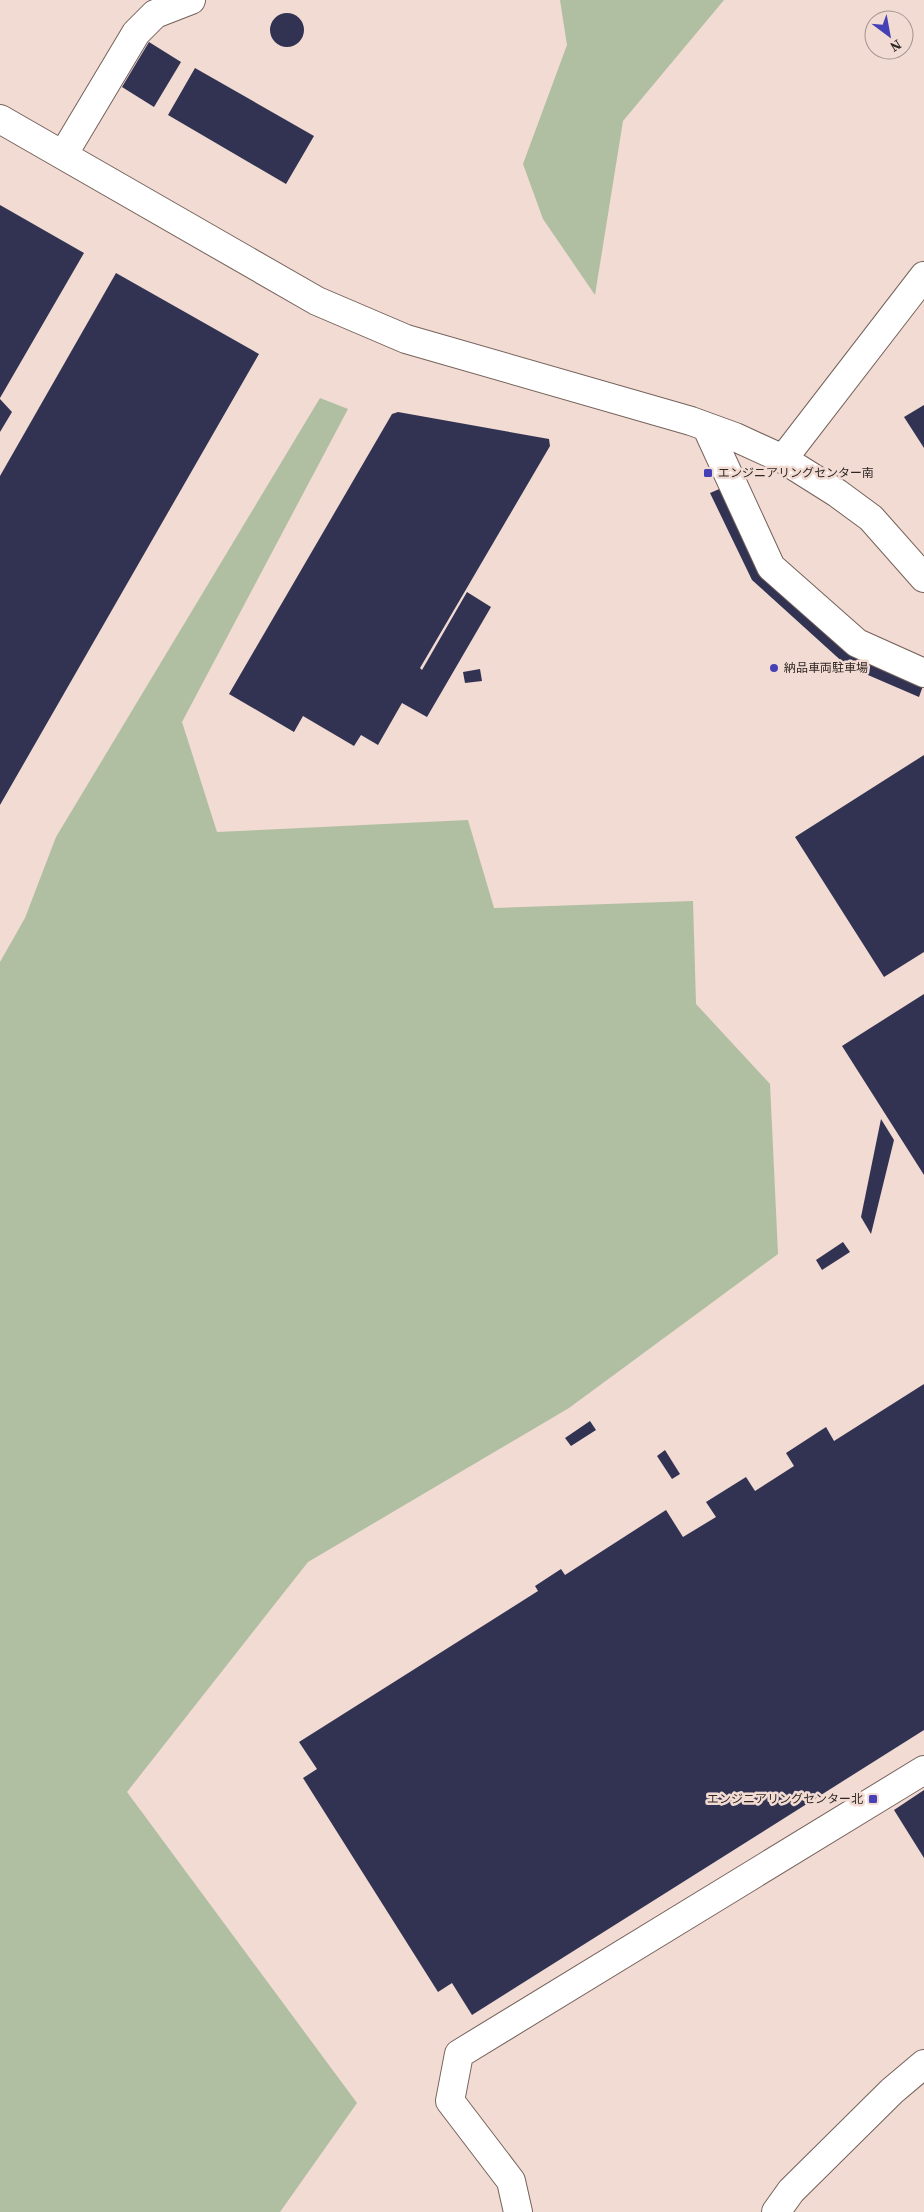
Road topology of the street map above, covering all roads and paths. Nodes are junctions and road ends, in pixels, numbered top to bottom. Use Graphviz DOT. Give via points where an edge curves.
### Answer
graph roads {
  1 [pos="191,0"];
  2 [pos="0,120"];
  3 [pos="63,155"];
  4 [pos="924,276"];
  5 [pos="707,428"];
  6 [pos="783,458"];
  7 [pos="924,578"];
  8 [pos="924,674"];
  9 [pos="924,1770"];
  10 [pos="924,2064"];
  11 [pos="518,2212"];
  12 [pos="776,2212"];
  1 -- 3 [label="lane" via="155,14 136,33"];
  2 -- 3 [label="lane"];
  3 -- 5 [label="lane" via="317,301 406,339"];
  4 -- 6 [label="lane"];
  5 -- 6 [label="lane"];
  5 -- 8 [label="lane" via="771,567 857,643"];
  6 -- 7 [label="lane" via="870,518"];
  9 -- 11 [label="lane" via="460,2054 450,2101 511,2181"];
  10 -- 12 [label="lane" via="892,2091 791,2191"];
}
